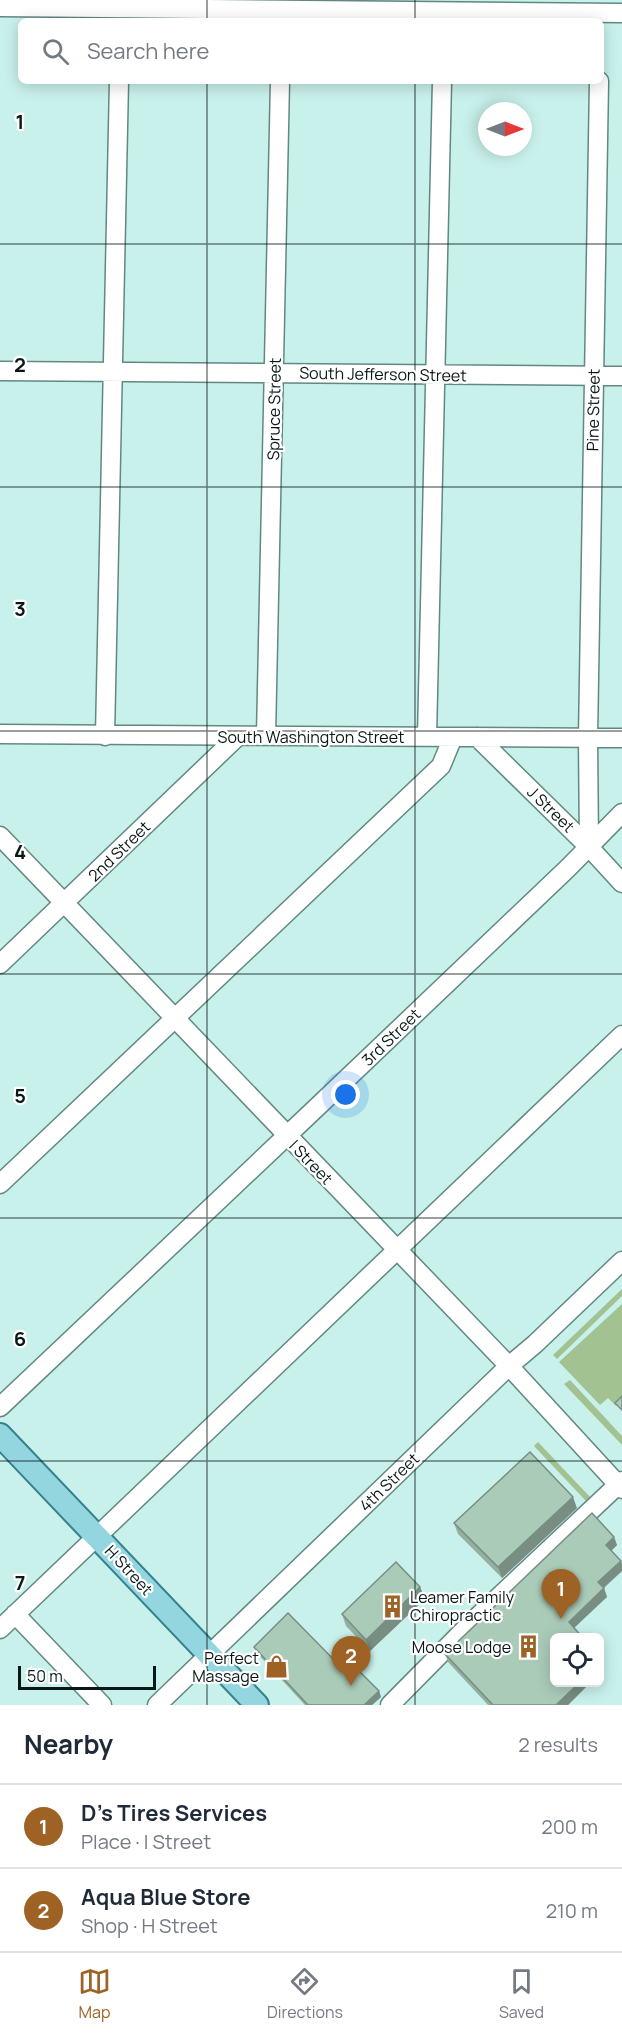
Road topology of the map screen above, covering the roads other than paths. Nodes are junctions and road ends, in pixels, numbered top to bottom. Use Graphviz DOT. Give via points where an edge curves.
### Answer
graph roads {
  1 [pos="0,7"];
  2 [pos="121,10"];
  3 [pos="281,10"];
  4 [pos="444,11"];
  5 [pos="600,12"];
  6 [pos="622,14"];
  7 [pos="119,84"];
  8 [pos="280,84"];
  9 [pos="442,84"];
  10 [pos="599,84"];
  11 [pos="0,371"];
  12 [pos="112,371"];
  13 [pos="275,373"];
  14 [pos="434,375"];
  15 [pos="594,375"];
  16 [pos="622,376"];
  17 [pos="0,734"];
  18 [pos="105,736"];
  19 [pos="237,736"];
  20 [pos="266,736"];
  21 [pos="427,737"];
  22 [pos="453,737"];
  23 [pos="477,737"];
  24 [pos="588,738"];
  25 [pos="622,738"];
  26 [pos="622,813"];
  27 [pos="0,836"];
  28 [pos="589,847"];
  29 [pos="622,883"];
  30 [pos="65,903"];
  31 [pos="0,964"];
  32 [pos="176,1017"];
  33 [pos="622,1035"];
  34 [pos="286,1136"];
  35 [pos="0,1184"];
  36 [pos="396,1250"];
  37 [pos="622,1261"];
  38 [pos="509,1366"];
  39 [pos="0,1407"];
  40 [pos="0,1435"];
  41 [pos="621,1485"];
  42 [pos="97,1535"];
  43 [pos="15,1614"];
  44 [pos="0,1629"];
  45 [pos="209,1655"];
  46 [pos="102,1705"];
  47 [pos="157,1705"];
  48 [pos="257,1705"];
  49 [pos="390,1705"];
  1 -- 2 [label="street"];
  2 -- 3 [label="street"];
  3 -- 4 [label="street"];
  4 -- 5 [label="street"];
  5 -- 6 [label="street"];
  7 -- 12 [label="street"];
  8 -- 13 [label="street, Spruce Street"];
  9 -- 14 [label="street"];
  10 -- 15 [label="street, Pine Street"];
  11 -- 12 [label="street, South Jefferson Street"];
  12 -- 13 [label="street, South Jefferson Street"];
  12 -- 18 [label="street"];
  13 -- 14 [label="street, South Jefferson Street"];
  13 -- 20 [label="street, Spruce Street"];
  14 -- 15 [label="street, South Jefferson Street"];
  14 -- 21 [label="street"];
  15 -- 16 [label="street, South Jefferson Street"];
  15 -- 24 [label="street, Pine Street"];
  17 -- 18 [label="street, South Washington Street"];
  18 -- 19 [label="street, South Washington Street"];
  19 -- 20 [label="street, South Washington Street"];
  19 -- 30 [label="street, 2nd Street"];
  20 -- 21 [label="street, South Washington Street"];
  21 -- 22 [label="street, South Washington Street"];
  22 -- 23 [label="street, South Washington Street"];
  22 -- 32 [label="street" via="441,766"];
  23 -- 24 [label="street, South Washington Street"];
  23 -- 28 [label="street, J Street"];
  24 -- 25 [label="street, South Washington Street"];
  24 -- 28 [label="street, Pine Street"];
  26 -- 28 [label="street, 3rd Street"];
  27 -- 30 [label="street, I Street"];
  28 -- 29 [label="street, J Street"];
  28 -- 34 [label="street, 3rd Street"];
  30 -- 31 [label="street, 2nd Street"];
  30 -- 32 [label="street, I Street"];
  32 -- 34 [label="street, I Street"];
  32 -- 35 [label="street"];
  33 -- 36 [label="street"];
  34 -- 36 [label="street, I Street"];
  34 -- 39 [label="street, 3rd Street"];
  36 -- 38 [label="street, I Street"];
  36 -- 42 [label="street"];
  37 -- 38 [label="street, 4th Street"];
  38 -- 41 [label="street, I Street"];
  38 -- 45 [label="street, 4th Street"];
  40 -- 42 [label="main road, H Street"];
  41 -- 49 [label="street" via="471,1623"];
  42 -- 43 [label="street"];
  42 -- 45 [label="main road, H Street"];
  43 -- 44 [label="street"];
  43 -- 46 [label="street"];
  45 -- 47 [label="street, 4th Street"];
  45 -- 48 [label="main road, H Street"];
}
